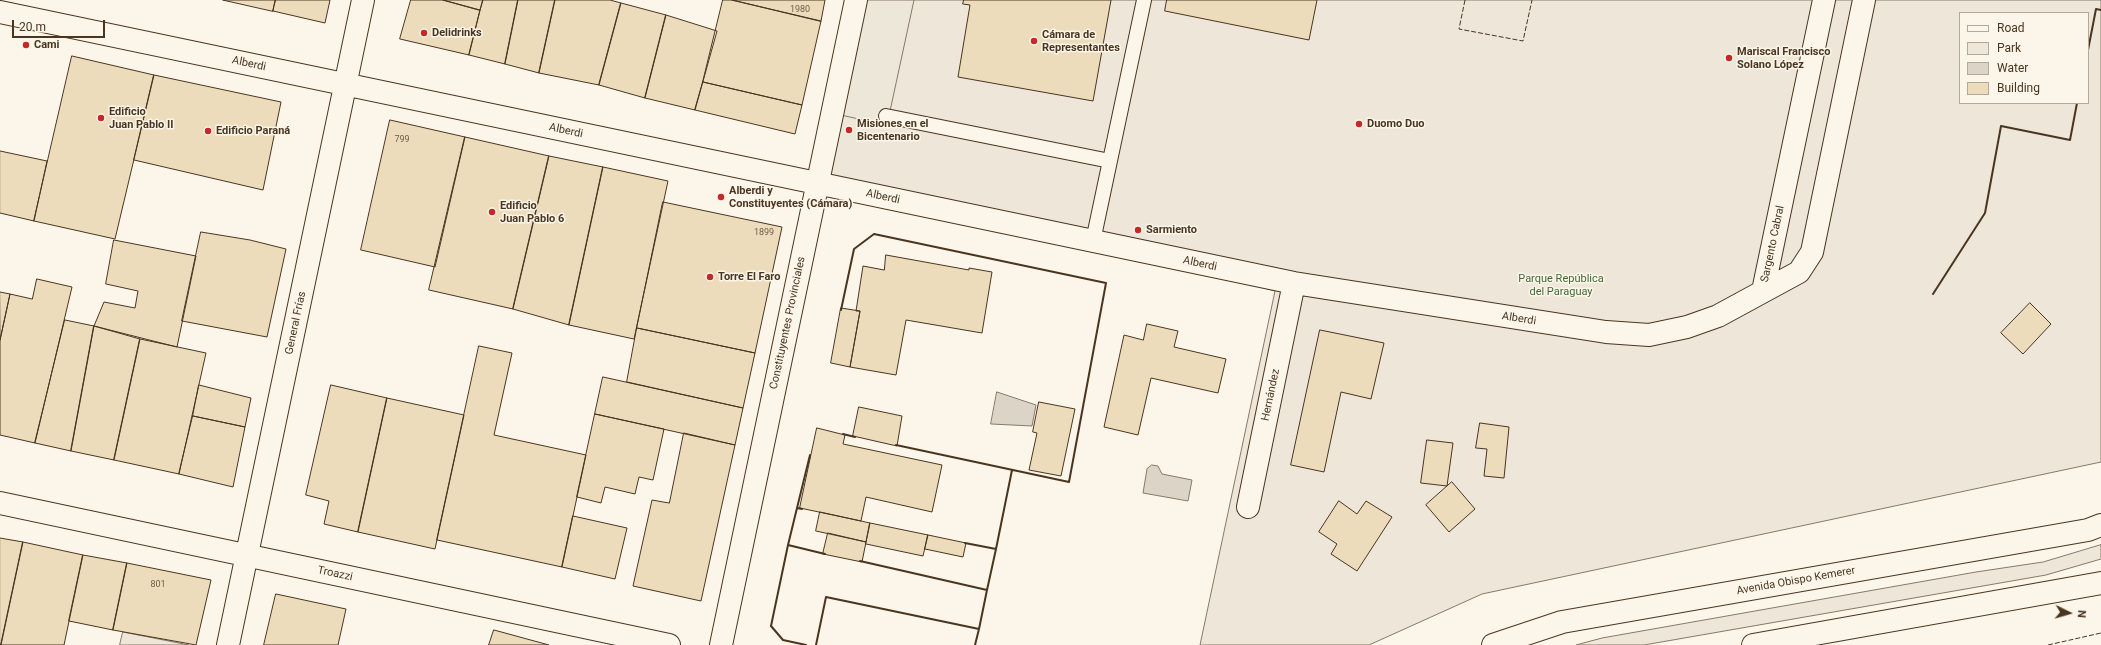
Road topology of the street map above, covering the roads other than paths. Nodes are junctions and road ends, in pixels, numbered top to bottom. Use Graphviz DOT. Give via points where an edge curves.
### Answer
graph roads {
  1 [pos="363,0"];
  2 [pos="856,0"];
  3 [pos="1144,0"];
  4 [pos="1824,0"];
  5 [pos="1864,0"];
  6 [pos="0,12"];
  7 [pos="346,84"];
  8 [pos="886,116"];
  9 [pos="1110,161"];
  10 [pos="817,183"];
  11 [pos="1093,241"];
  12 [pos="1294,283"];
  13 [pos="1763,291"];
  14 [pos="0,503"];
  15 [pos="1248,507"];
  16 [pos="2101,525"];
  17 [pos="247,555"];
  18 [pos="2101,583"];
  19 [pos="228,645"];
  20 [pos="669,645"];
  21 [pos="721,645"];
  22 [pos="1493,645"];
  23 [pos="1753,645"];
  1 -- 7 [label="street, General Frías"];
  2 -- 10 [label="street, Constituyentes Provinciales"];
  3 -- 9 [label="lane"];
  4 -- 13 [label="street, Sargento Cabral"];
  5 -- 13 [label="street, Sargento Cabral" via="1812,252 1799,272"];
  6 -- 7 [label="street, Alberdi"];
  7 -- 10 [label="street, Alberdi"];
  7 -- 17 [label="street, General Frías"];
  8 -- 9 [label="lane"];
  9 -- 11 [label="lane"];
  10 -- 11 [label="street, Alberdi"];
  10 -- 21 [label="street, Constituyentes Provinciales"];
  11 -- 12 [label="street, Alberdi"];
  12 -- 13 [label="street, Alberdi" via="1606,332 1649,336 1718,316"];
  12 -- 15 [label="street, Hernández"];
  14 -- 17 [label="street, Troazzi"];
  16 -- 22 [label="street, Avenida Obispo Kemerer" via="2088,530 1562,622"];
  17 -- 19 [label="street, General Frías"];
  17 -- 20 [label="street, Troazzi"];
  18 -- 23 [label="street"];
}
